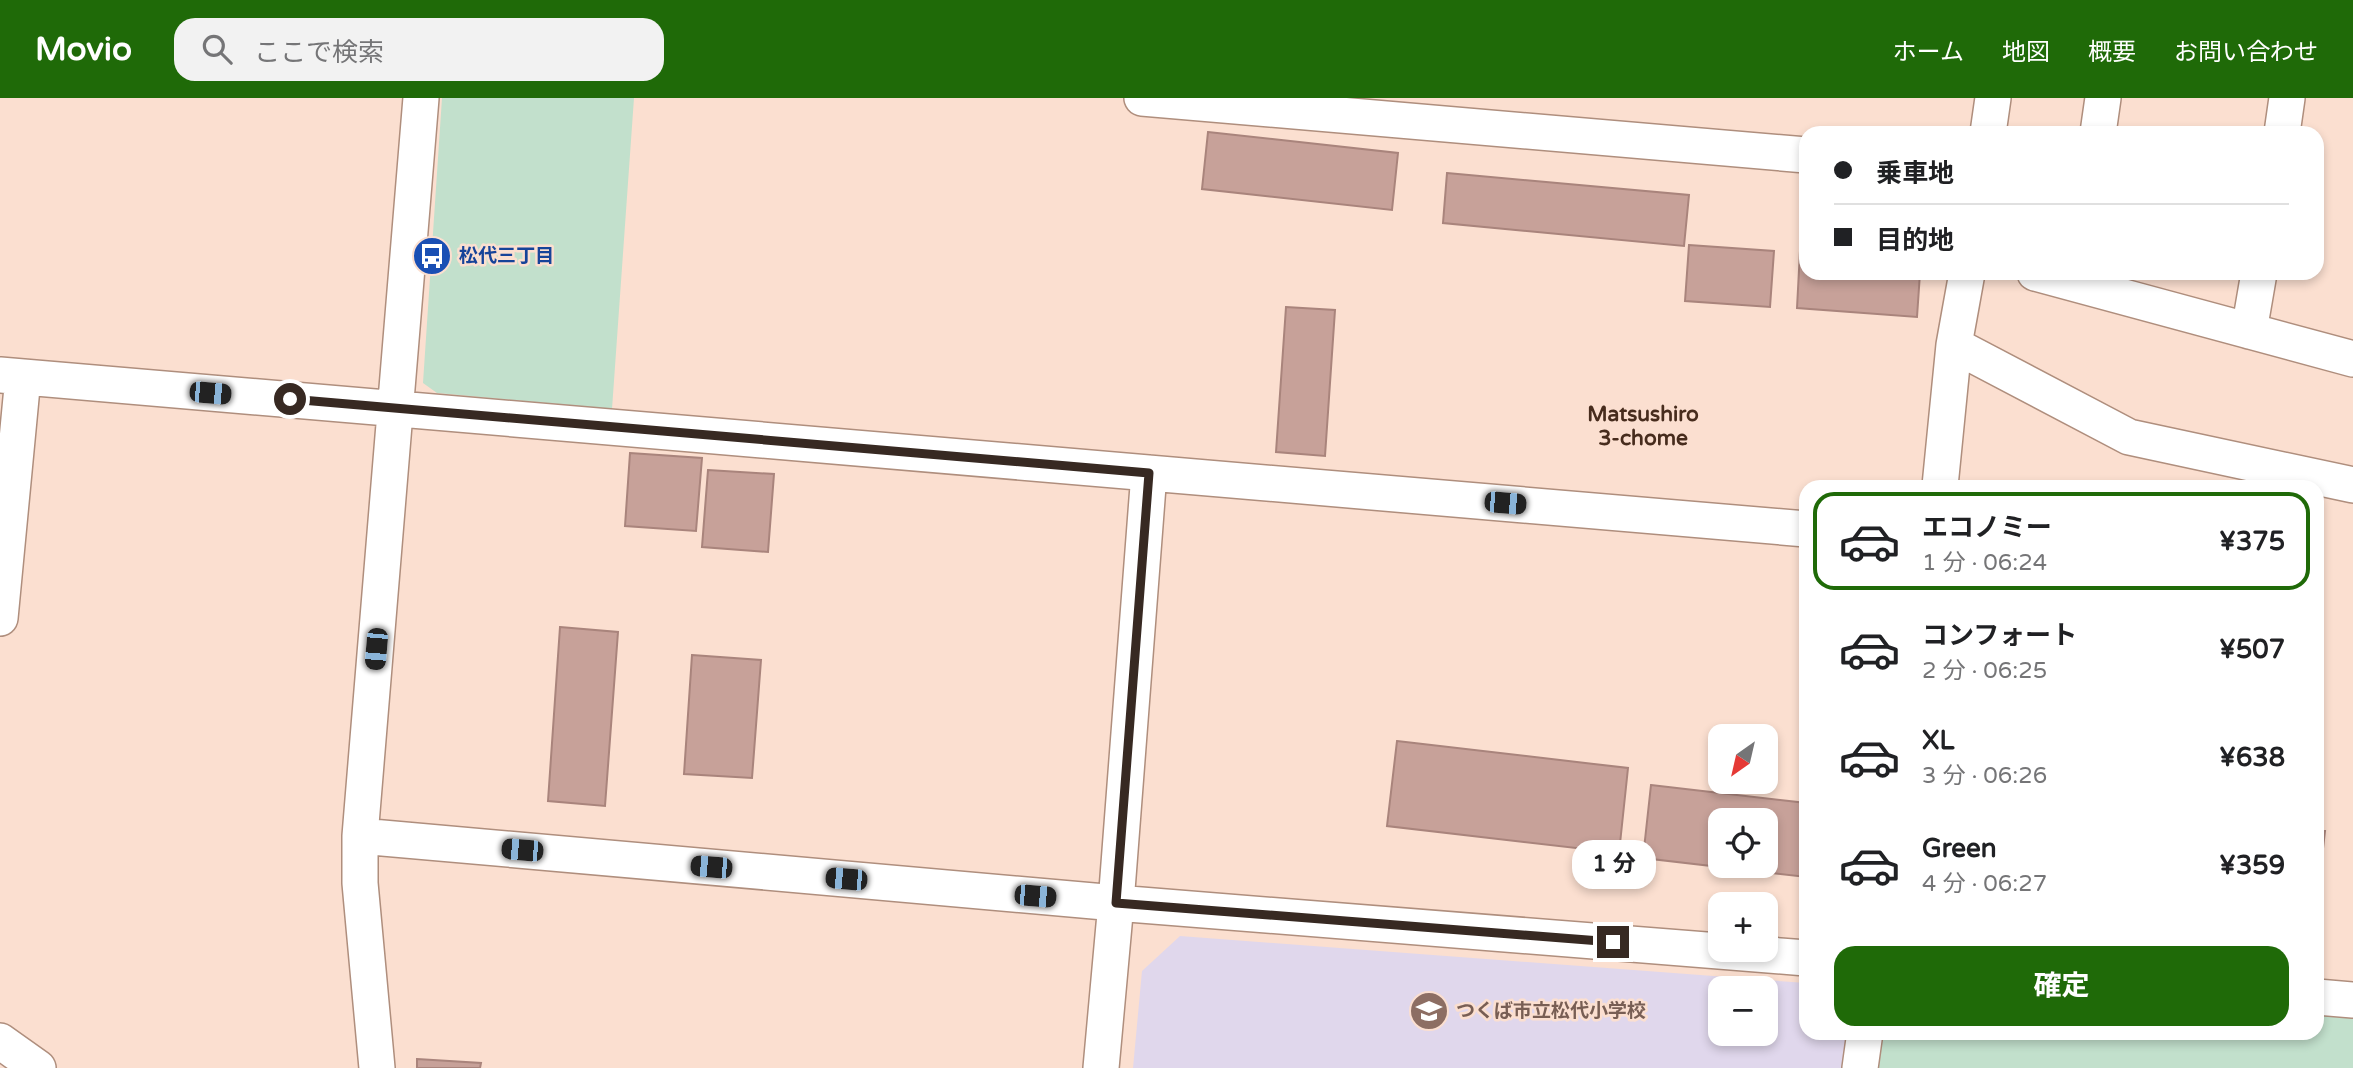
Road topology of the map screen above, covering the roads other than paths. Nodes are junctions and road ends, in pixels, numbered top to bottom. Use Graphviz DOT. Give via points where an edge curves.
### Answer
graph roads {
  1 [pos="421,98"];
  2 [pos="1142,98"];
  3 [pos="1993,98"];
  4 [pos="2103,98"];
  5 [pos="2287,98"];
  6 [pos="1180,100"];
  7 [pos="1989,126"];
  8 [pos="2099,126"];
  9 [pos="2283,126"];
  10 [pos="1799,154"];
  11 [pos="1966,280"];
  12 [pos="2083,280"];
  13 [pos="2258,280"];
  14 [pos="2249,331"];
  15 [pos="1954,345"];
  16 [pos="2353,359"];
  17 [pos="11,376"];
  18 [pos="397,408"];
  19 [pos="1149,473"];
  20 [pos="1941,480"];
  21 [pos="2353,485"];
  22 [pos="1799,528"];
  23 [pos="0,618"];
  24 [pos="360,836"];
  25 [pos="1116,903"];
  26 [pos="1799,957"];
  27 [pos="2324,998"];
  28 [pos="2353,1000"];
  29 [pos="1864,1040"];
  30 [pos="0,1041"];
  31 [pos="38,1068"];
  32 [pos="377,1068"];
  33 [pos="1101,1068"];
  34 [pos="1860,1068"];
  1 -- 18 [label="street"];
  2 -- 6 [label="street"];
  3 -- 7 [label="street"];
  4 -- 8 [label="street"];
  5 -- 9 [label="street"];
  6 -- 10 [label="street"];
  11 -- 15 [label="street"];
  12 -- 14 [label="street"];
  13 -- 14 [label="street"];
  14 -- 16 [label="street"];
  15 -- 20 [label="street"];
  15 -- 21 [label="street" via="2129,437"];
  17 -- 18 [label="street"];
  17 -- 23 [label="street"];
  18 -- 19 [label="street"];
  18 -- 24 [label="street"];
  19 -- 22 [label="street"];
  19 -- 25 [label="street"];
  24 -- 25 [label="street"];
  24 -- 32 [label="street"];
  25 -- 26 [label="street"];
  25 -- 33 [label="street"];
  27 -- 28 [label="street"];
  29 -- 34 [label="street"];
  30 -- 31 [label="street"];
}
